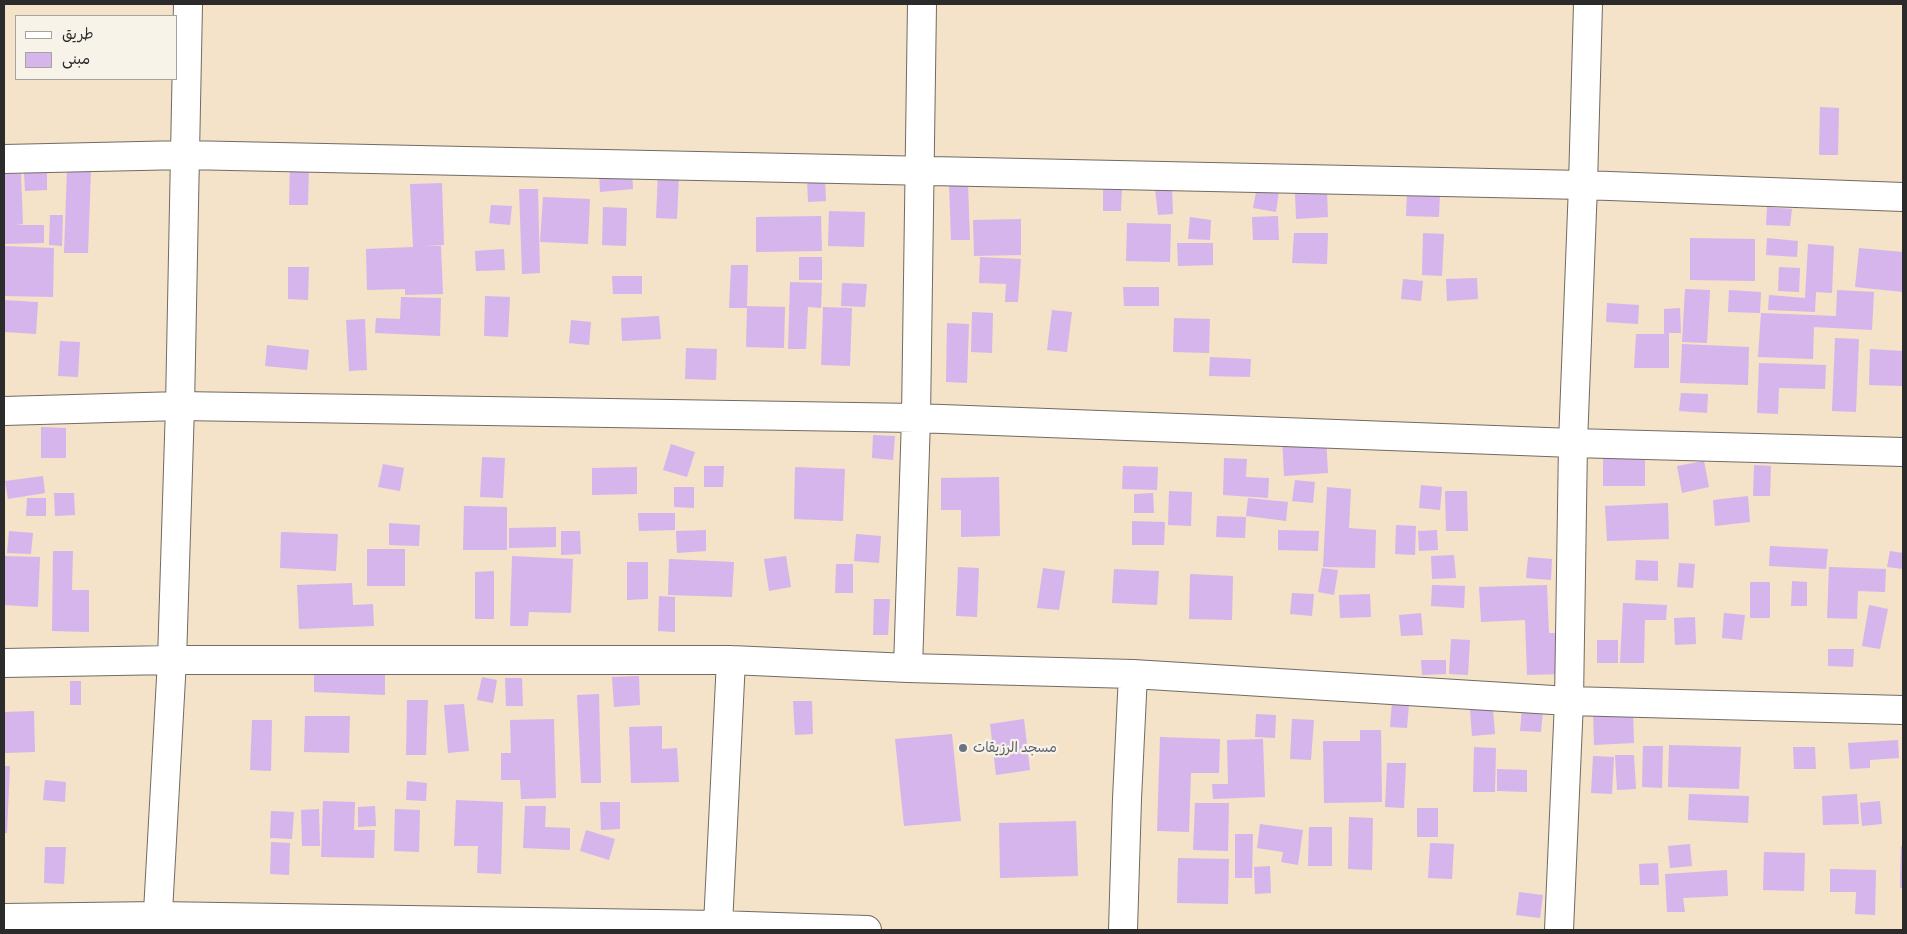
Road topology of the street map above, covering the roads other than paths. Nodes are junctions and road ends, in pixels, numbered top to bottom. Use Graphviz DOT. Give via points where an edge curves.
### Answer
graph roads {
  1 [pos="188,4"];
  2 [pos="922,4"];
  3 [pos="1588,4"];
  4 [pos="185,155"];
  5 [pos="4,159"];
  6 [pos="920,170"];
  7 [pos="1583,186"];
  8 [pos="1903,197"];
  9 [pos="180,406"];
  10 [pos="4,411"];
  11 [pos="916,418"];
  12 [pos="1573,442"];
  13 [pos="1903,452"];
  14 [pos="172,660"];
  15 [pos="731,660"];
  16 [pos="4,663"];
  17 [pos="908,668"];
  18 [pos="1133,674"];
  19 [pos="1569,701"];
  20 [pos="1903,710"];
  21 [pos="4,918"];
  22 [pos="157,923"];
  23 [pos="718,925"];
  24 [pos="867,930"];
  25 [pos="1123,930"];
  26 [pos="1559,930"];
  1 -- 4 [label="street"];
  2 -- 6 [label="street"];
  3 -- 7 [label="street"];
  4 -- 5 [label="street"];
  4 -- 6 [label="street"];
  4 -- 9 [label="street"];
  6 -- 7 [label="street"];
  6 -- 11 [label="street"];
  7 -- 8 [label="street"];
  7 -- 12 [label="street"];
  9 -- 10 [label="street"];
  9 -- 11 [label="street"];
  9 -- 14 [label="street"];
  11 -- 12 [label="street"];
  11 -- 17 [label="street"];
  12 -- 13 [label="street"];
  12 -- 19 [label="street"];
  14 -- 15 [label="street"];
  14 -- 16 [label="street"];
  14 -- 22 [label="street"];
  15 -- 17 [label="street"];
  15 -- 23 [label="street"];
  17 -- 18 [label="street"];
  18 -- 19 [label="street"];
  18 -- 25 [label="street"];
  19 -- 20 [label="street"];
  19 -- 26 [label="street"];
  21 -- 22 [label="street"];
  22 -- 23 [label="street"];
  23 -- 24 [label="street"];
}
